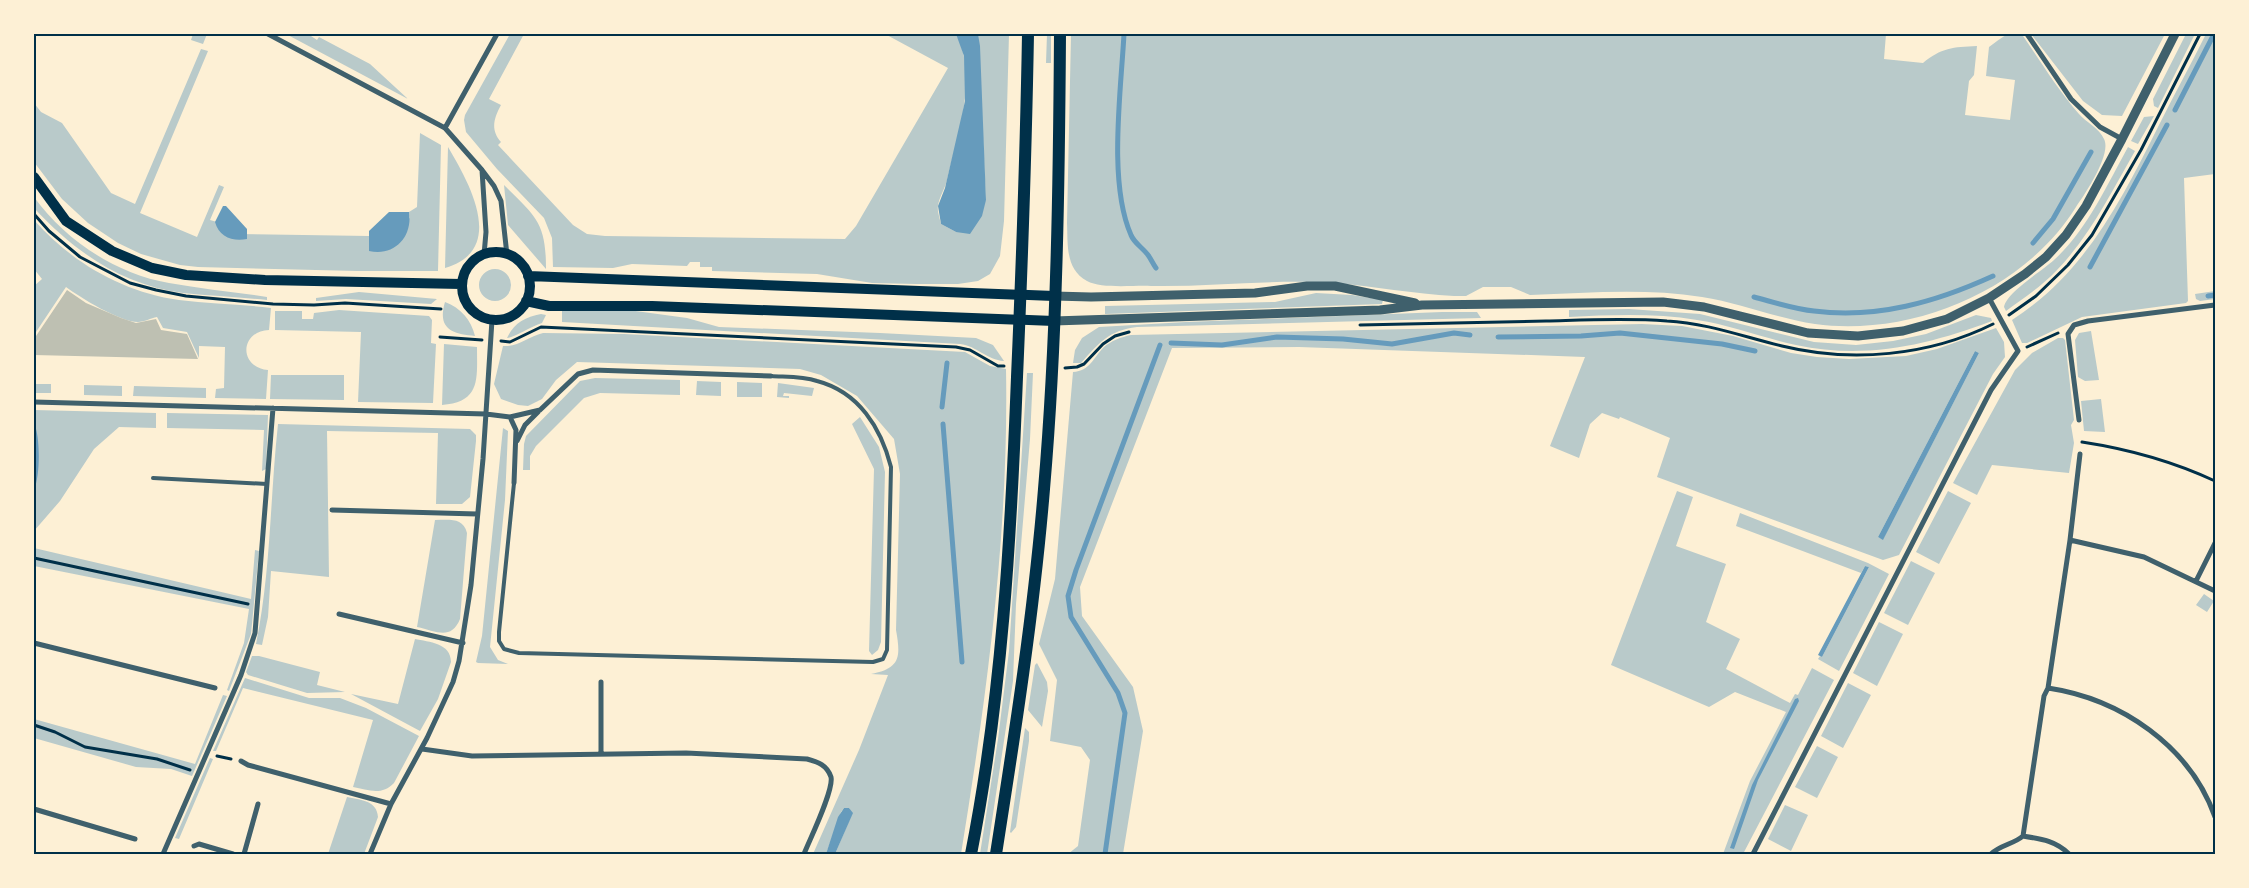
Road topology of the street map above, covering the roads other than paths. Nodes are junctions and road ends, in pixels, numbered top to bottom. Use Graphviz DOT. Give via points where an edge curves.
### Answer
graph roads {
  1 [pos="268,34"];
  2 [pos="497,34"];
  3 [pos="1028,34"];
  4 [pos="1060,34"];
  5 [pos="2027,34"];
  6 [pos="2175,34"];
  7 [pos="445,128"];
  8 [pos="2122,139"];
  9 [pos="482,170"];
  10 [pos="34,177"];
  11 [pos="484,254"];
  12 [pos="507,255"];
  13 [pos="528,276"];
  14 [pos="462,284"];
  15 [pos="1021,294"];
  16 [pos="1054,296"];
  17 [pos="1989,298"];
  18 [pos="526,301"];
  19 [pos="1422,304"];
  20 [pos="2215,306"];
  21 [pos="492,320"];
  22 [pos="1020,320"];
  23 [pos="1054,321"];
  24 [pos="771,376"];
  25 [pos="34,402"];
  26 [pos="273,408"];
  27 [pos="540,410"];
  28 [pos="486,414"];
  29 [pos="510,417"];
  30 [pos="2079,420"];
  31 [pos="515,448"];
  32 [pos="2080,454"];
  33 [pos="153,478"];
  34 [pos="267,484"];
  35 [pos="514,484"];
  36 [pos="332,510"];
  37 [pos="477,514"];
  38 [pos="2070,540"];
  39 [pos="2215,544"];
  40 [pos="2196,581"];
  41 [pos="2215,592"];
  42 [pos="339,614"];
  43 [pos="34,643"];
  44 [pos="463,643"];
  45 [pos="601,682"];
  46 [pos="215,688"];
  47 [pos="2048,688"];
  48 [pos="422,749"];
  49 [pos="601,754"];
  50 [pos="241,761"];
  51 [pos="258,804"];
  52 [pos="391,804"];
  53 [pos="34,809"];
  54 [pos="2215,817"];
  55 [pos="2023,836"];
  56 [pos="134,838"];
  57 [pos="194,846"];
  58 [pos="163,854"];
  59 [pos="233,854"];
  60 [pos="244,854"];
  61 [pos="370,854"];
  62 [pos="804,854"];
  63 [pos="971,854"];
  64 [pos="996,854"];
  65 [pos="1754,854"];
  66 [pos="1991,854"];
  67 [pos="2069,854"];
  1 -- 7 [label="street"];
  2 -- 7 [label="street"];
  3 -- 15 [label="main road"];
  4 -- 16 [label="main road"];
  5 -- 8 [label="street" via="2072,98 2100,127"];
  6 -- 8 [label="street"];
  7 -- 9 [label="street"];
  8 -- 17 [label="street" via="2086,206 2066,235 2046,257"];
  9 -- 11 [label="street" via="486,232"];
  9 -- 12 [label="street" via="501,201"];
  10 -- 14 [label="main road" via="66,221 112,251 152,268 186,275 265,280"];
  11 -- 12 [label="main road"];
  11 -- 14 [label="main road" via="468,266"];
  12 -- 13 [label="main road" via="516,260"];
  13 -- 15 [label="main road"];
  13 -- 18 [label="main road"];
  14 -- 21 [label="main road" via="463,297 470,308"];
  15 -- 16 [label="main road"];
  15 -- 22 [label="main road"];
  16 -- 19 [label="street" via="1254,293 1335,286"];
  16 -- 23 [label="main road"];
  17 -- 19 [label="street" via="1947,319 1903,331 1858,336 1808,333 1704,307 1663,302"];
  17 -- 65 [label="street" via="2018,351 1991,390"];
  18 -- 21 [label="main road" via="512,316"];
  18 -- 22 [label="main road" via="549,306 662,306"];
  19 -- 23 [label="street" via="1380,310"];
  20 -- 30 [label="street" via="2074,325 2068,334"];
  21 -- 28 [label="street"];
  22 -- 23 [label="main road"];
  22 -- 63 [label="main road" via="1005,598 993,714"];
  23 -- 64 [label="main road" via="1043,499"];
  24 -- 27 [label="street" via="593,370 578,374"];
  24 -- 35 [label="lane" via="818,381 840,391 875,424 885,443 891,467 887,650 883,659 873,662 519,653 504,649 499,632"];
  25 -- 26 [label="street"];
  26 -- 28 [label="street"];
  26 -- 34 [label="street"];
  27 -- 29 [label="street"];
  27 -- 31 [label="street" via="525,426"];
  28 -- 29 [label="street"];
  28 -- 37 [label="street"];
  29 -- 31 [label="street" via="516,430"];
  31 -- 35 [label="street"];
  32 -- 38 [label="street"];
  33 -- 34 [label="lane"];
  34 -- 58 [label="street" via="259,606 248,660"];
  36 -- 37 [label="street"];
  37 -- 44 [label="street"];
  38 -- 40 [label="street" via="2144,557"];
  38 -- 47 [label="street"];
  39 -- 40 [label="street"];
  40 -- 41 [label="street"];
  42 -- 44 [label="street"];
  43 -- 46 [label="street"];
  44 -- 48 [label="street" via="452,682"];
  45 -- 49 [label="street"];
  47 -- 54 [label="street" via="2104,703 2150,730 2184,762 2201,786"];
  47 -- 55 [label="street" via="2044,696"];
  48 -- 49 [label="street" via="472,756"];
  48 -- 52 [label="street"];
  49 -- 62 [label="street" via="686,753 819,762 831,778 830,791"];
  50 -- 52 [label="street"];
  51 -- 60 [label="street"];
  52 -- 61 [label="street"];
  53 -- 56 [label="street"];
  55 -- 66 [label="street"];
  55 -- 67 [label="street" via="2050,841"];
  57 -- 59 [label="street" via="199,844"];
}
